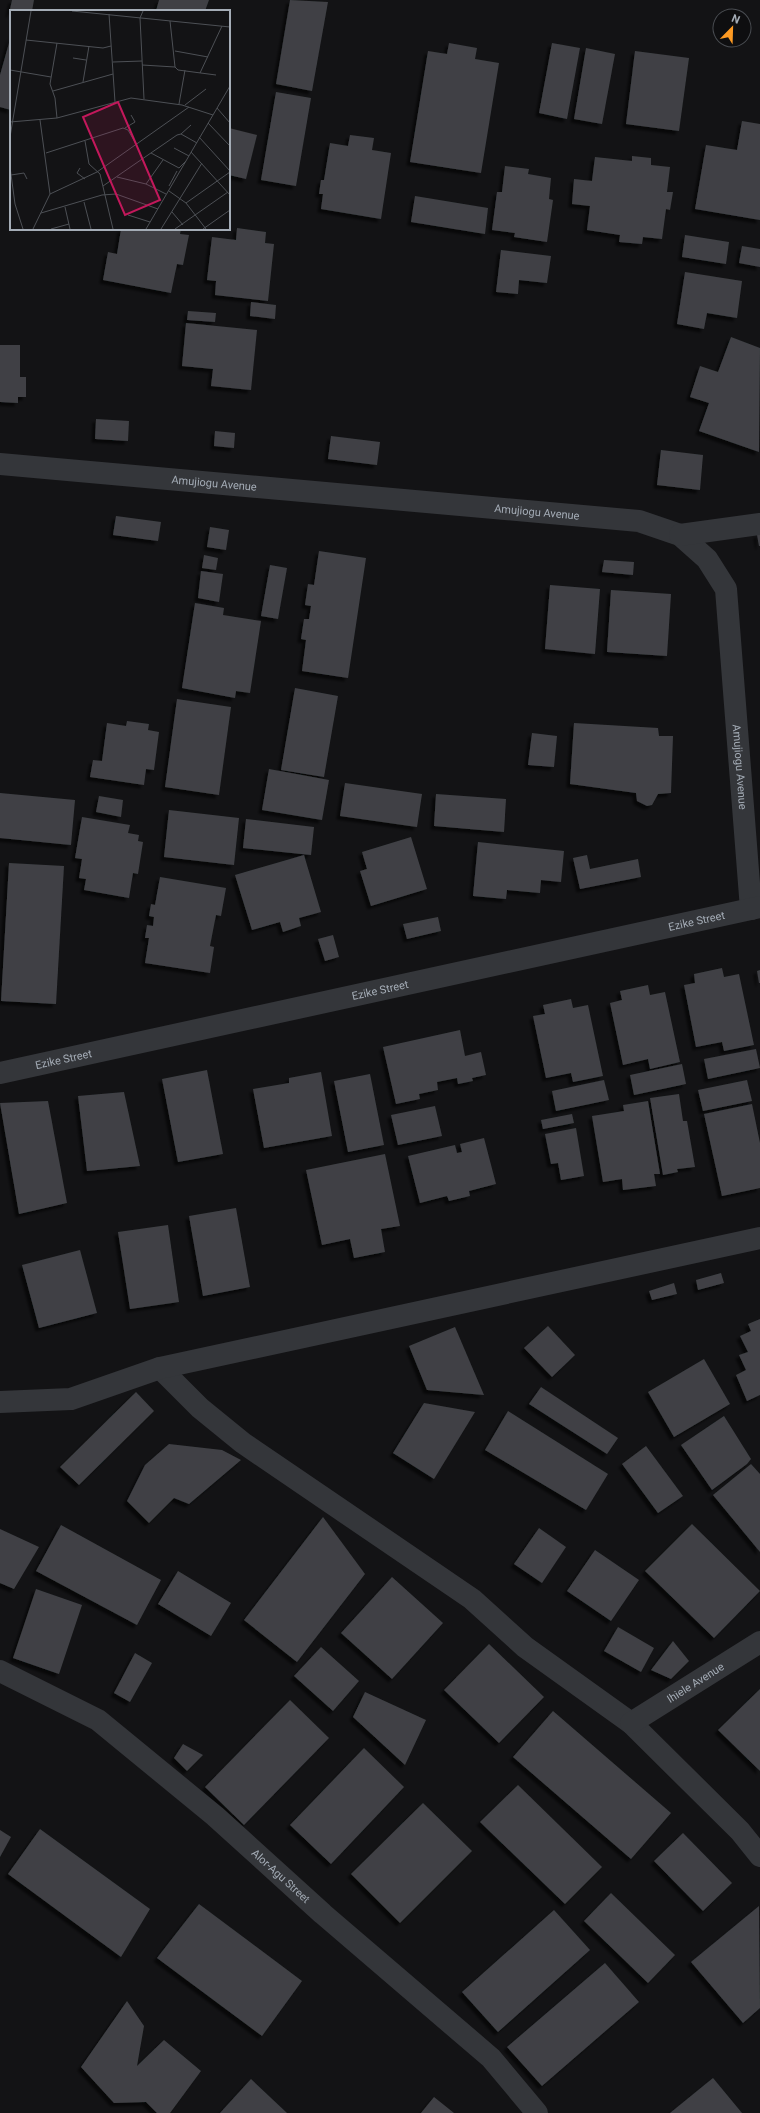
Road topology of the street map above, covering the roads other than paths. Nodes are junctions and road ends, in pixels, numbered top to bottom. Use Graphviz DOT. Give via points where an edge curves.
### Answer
graph roads {
  1 [pos="0,464"];
  2 [pos="760,524"];
  3 [pos="680,535"];
  4 [pos="756,908"];
  5 [pos="0,1073"];
  6 [pos="760,1238"];
  7 [pos="160,1368"];
  8 [pos="0,1402"];
  9 [pos="760,1642"];
  10 [pos="0,1671"];
  11 [pos="631,1723"];
  12 [pos="760,1856"];
  13 [pos="537,2113"];
  1 -- 3 [label="street, Amujiogu Avenue" via="638,521"];
  2 -- 3 [label="street"];
  3 -- 4 [label="street, Amujiogu Avenue" via="707,559 726,589"];
  4 -- 5 [label="street, Ezike Street"];
  6 -- 7 [label="street"];
  7 -- 8 [label="street" via="71,1399"];
  7 -- 11 [label="street" via="200,1408 243,1443 472,1599 525,1647"];
  9 -- 11 [label="street, Ihiele Avenue"];
  10 -- 13 [label="street, Alor-Agu Street" via="98,1720 215,1816 328,1919 491,2058"];
  11 -- 12 [label="street" via="740,1831"];
}
